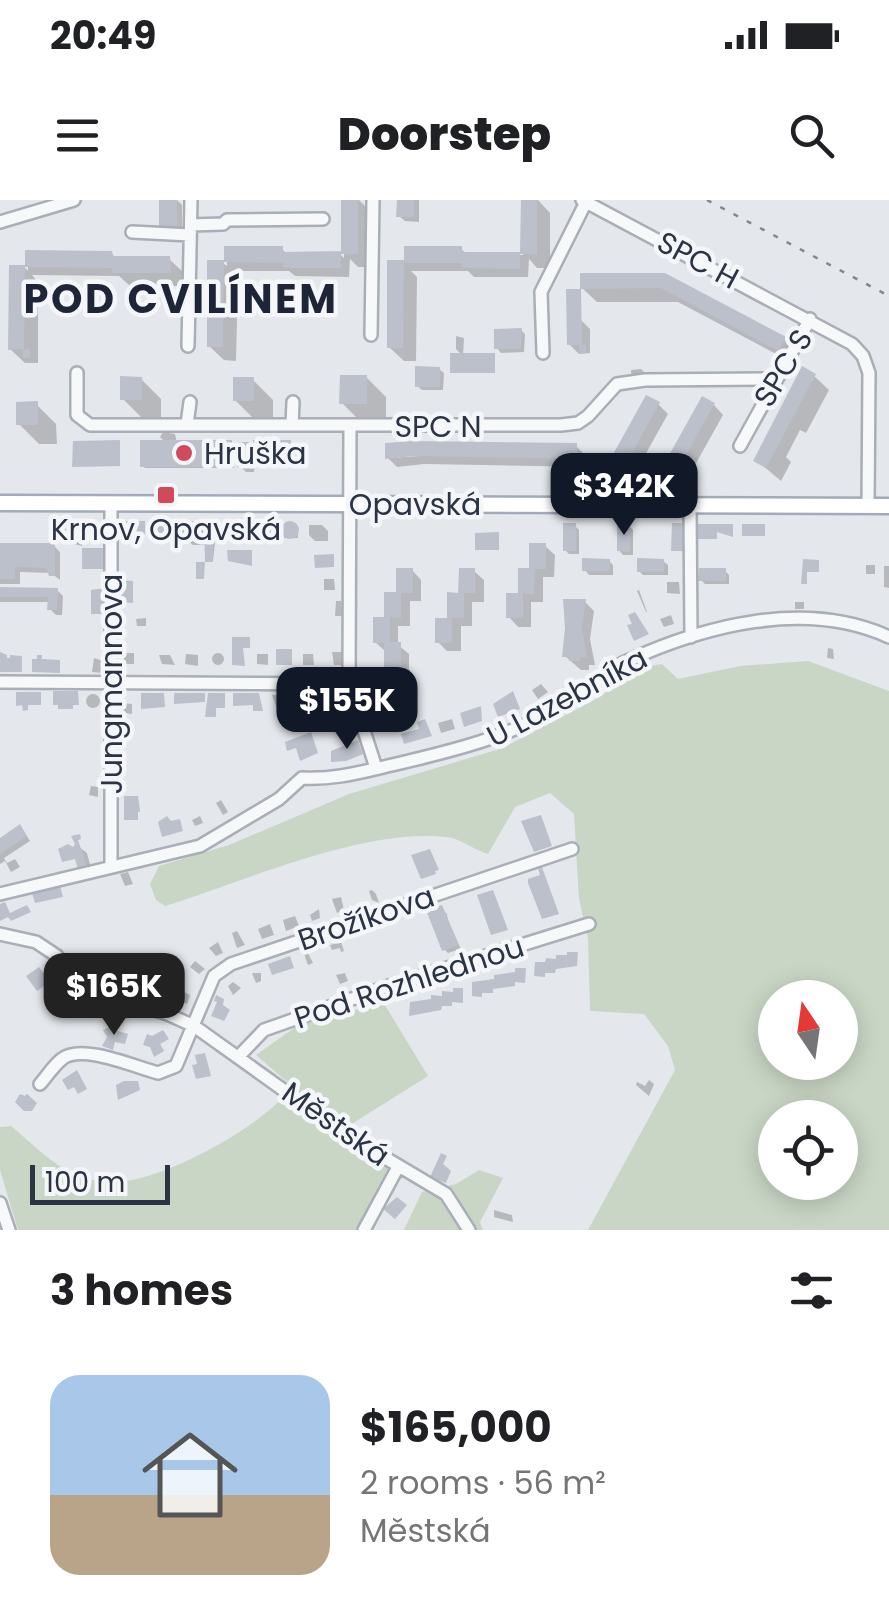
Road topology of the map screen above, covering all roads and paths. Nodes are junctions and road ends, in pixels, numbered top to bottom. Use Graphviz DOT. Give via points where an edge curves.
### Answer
graph roads {
  1 [pos="74,200"];
  2 [pos="192,200"];
  3 [pos="373,200"];
  4 [pos="584,201"];
  5 [pos="323,219"];
  6 [pos="0,222"];
  7 [pos="191,230"];
  8 [pos="132,232"];
  9 [pos="810,319"];
  10 [pos="371,335"];
  11 [pos="188,346"];
  12 [pos="543,353"];
  13 [pos="77,373"];
  14 [pos="774,379"];
  15 [pos="190,402"];
  16 [pos="293,402"];
  17 [pos="189,424"];
  18 [pos="292,425"];
  19 [pos="350,426"];
  20 [pos="740,446"];
  21 [pos="0,504"];
  22 [pos="111,504"];
  23 [pos="350,504"];
  24 [pos="690,506"];
  25 [pos="868,506"];
  26 [pos="889,506"];
  27 [pos="691,637"];
  28 [pos="889,637"];
  29 [pos="0,682"];
  30 [pos="112,683"];
  31 [pos="349,684"];
  32 [pos="376,768"];
  33 [pos="572,849"];
  34 [pos="111,865"];
  35 [pos="0,894"];
  36 [pos="589,924"];
  37 [pos="0,934"];
  38 [pos="194,1026"];
  39 [pos="240,1056"];
  40 [pos="40,1084"];
  41 [pos="398,1167"];
  42 [pos="0,1203"];
  43 [pos="8,1230"];
  44 [pos="364,1230"];
  45 [pos="469,1230"];
  1 -- 6 [label="street"];
  2 -- 7 [label="street"];
  3 -- 10 [label="street"];
  4 -- 9 [label="street, SPC H"];
  4 -- 12 [label="street" via="541,292"];
  5 -- 7 [label="street" via="227,220"];
  7 -- 8 [label="street"];
  7 -- 11 [label="street"];
  9 -- 14 [label="street, SPC S"];
  9 -- 25 [label="street, SPC S" via="852,344 869,374"];
  13 -- 17 [label="street, SPC N" via="77,415 90,424"];
  14 -- 19 [label="street, SPC N" via="617,384 578,423"];
  14 -- 20 [label="street, SPC S"];
  15 -- 17 [label="street"];
  16 -- 18 [label="street"];
  17 -- 18 [label="street, SPC N"];
  18 -- 19 [label="street, SPC N"];
  19 -- 23 [label="street"];
  21 -- 22 [label="main road, Opavská"];
  22 -- 23 [label="main road, Opavská"];
  22 -- 30 [label="street, Jungmannova"];
  23 -- 24 [label="main road, Opavská"];
  23 -- 31 [label="street"];
  24 -- 25 [label="main road, Opavská"];
  24 -- 27 [label="street"];
  25 -- 26 [label="main road, Opavská"];
  27 -- 28 [label="street, U Lazebníka" via="755,621 807,618"];
  27 -- 32 [label="street, U Lazebníka" via="622,664 565,705 485,743"];
  29 -- 30 [label="street"];
  30 -- 31 [label="street"];
  30 -- 34 [label="street, Jungmannova"];
  31 -- 32 [label="street"];
  32 -- 34 [label="street, U Lazebníka" via="329,780 302,778 200,846"];
  33 -- 38 [label="street, Brožíkova" via="231,964 214,976"];
  34 -- 35 [label="street"];
  36 -- 39 [label="street, Pod Rozhlednou" via="264,1030"];
  37 -- 38 [label="street, Městská" via="36,942 93,992"];
  38 -- 39 [label="street, Městská"];
  38 -- 40 [label="street" via="169,1071 72,1053"];
  39 -- 41 [label="street, Městská"];
  41 -- 44 [label="street"];
  41 -- 45 [label="street, Městská" via="446,1194"];
  42 -- 43 [label="street"];
}
